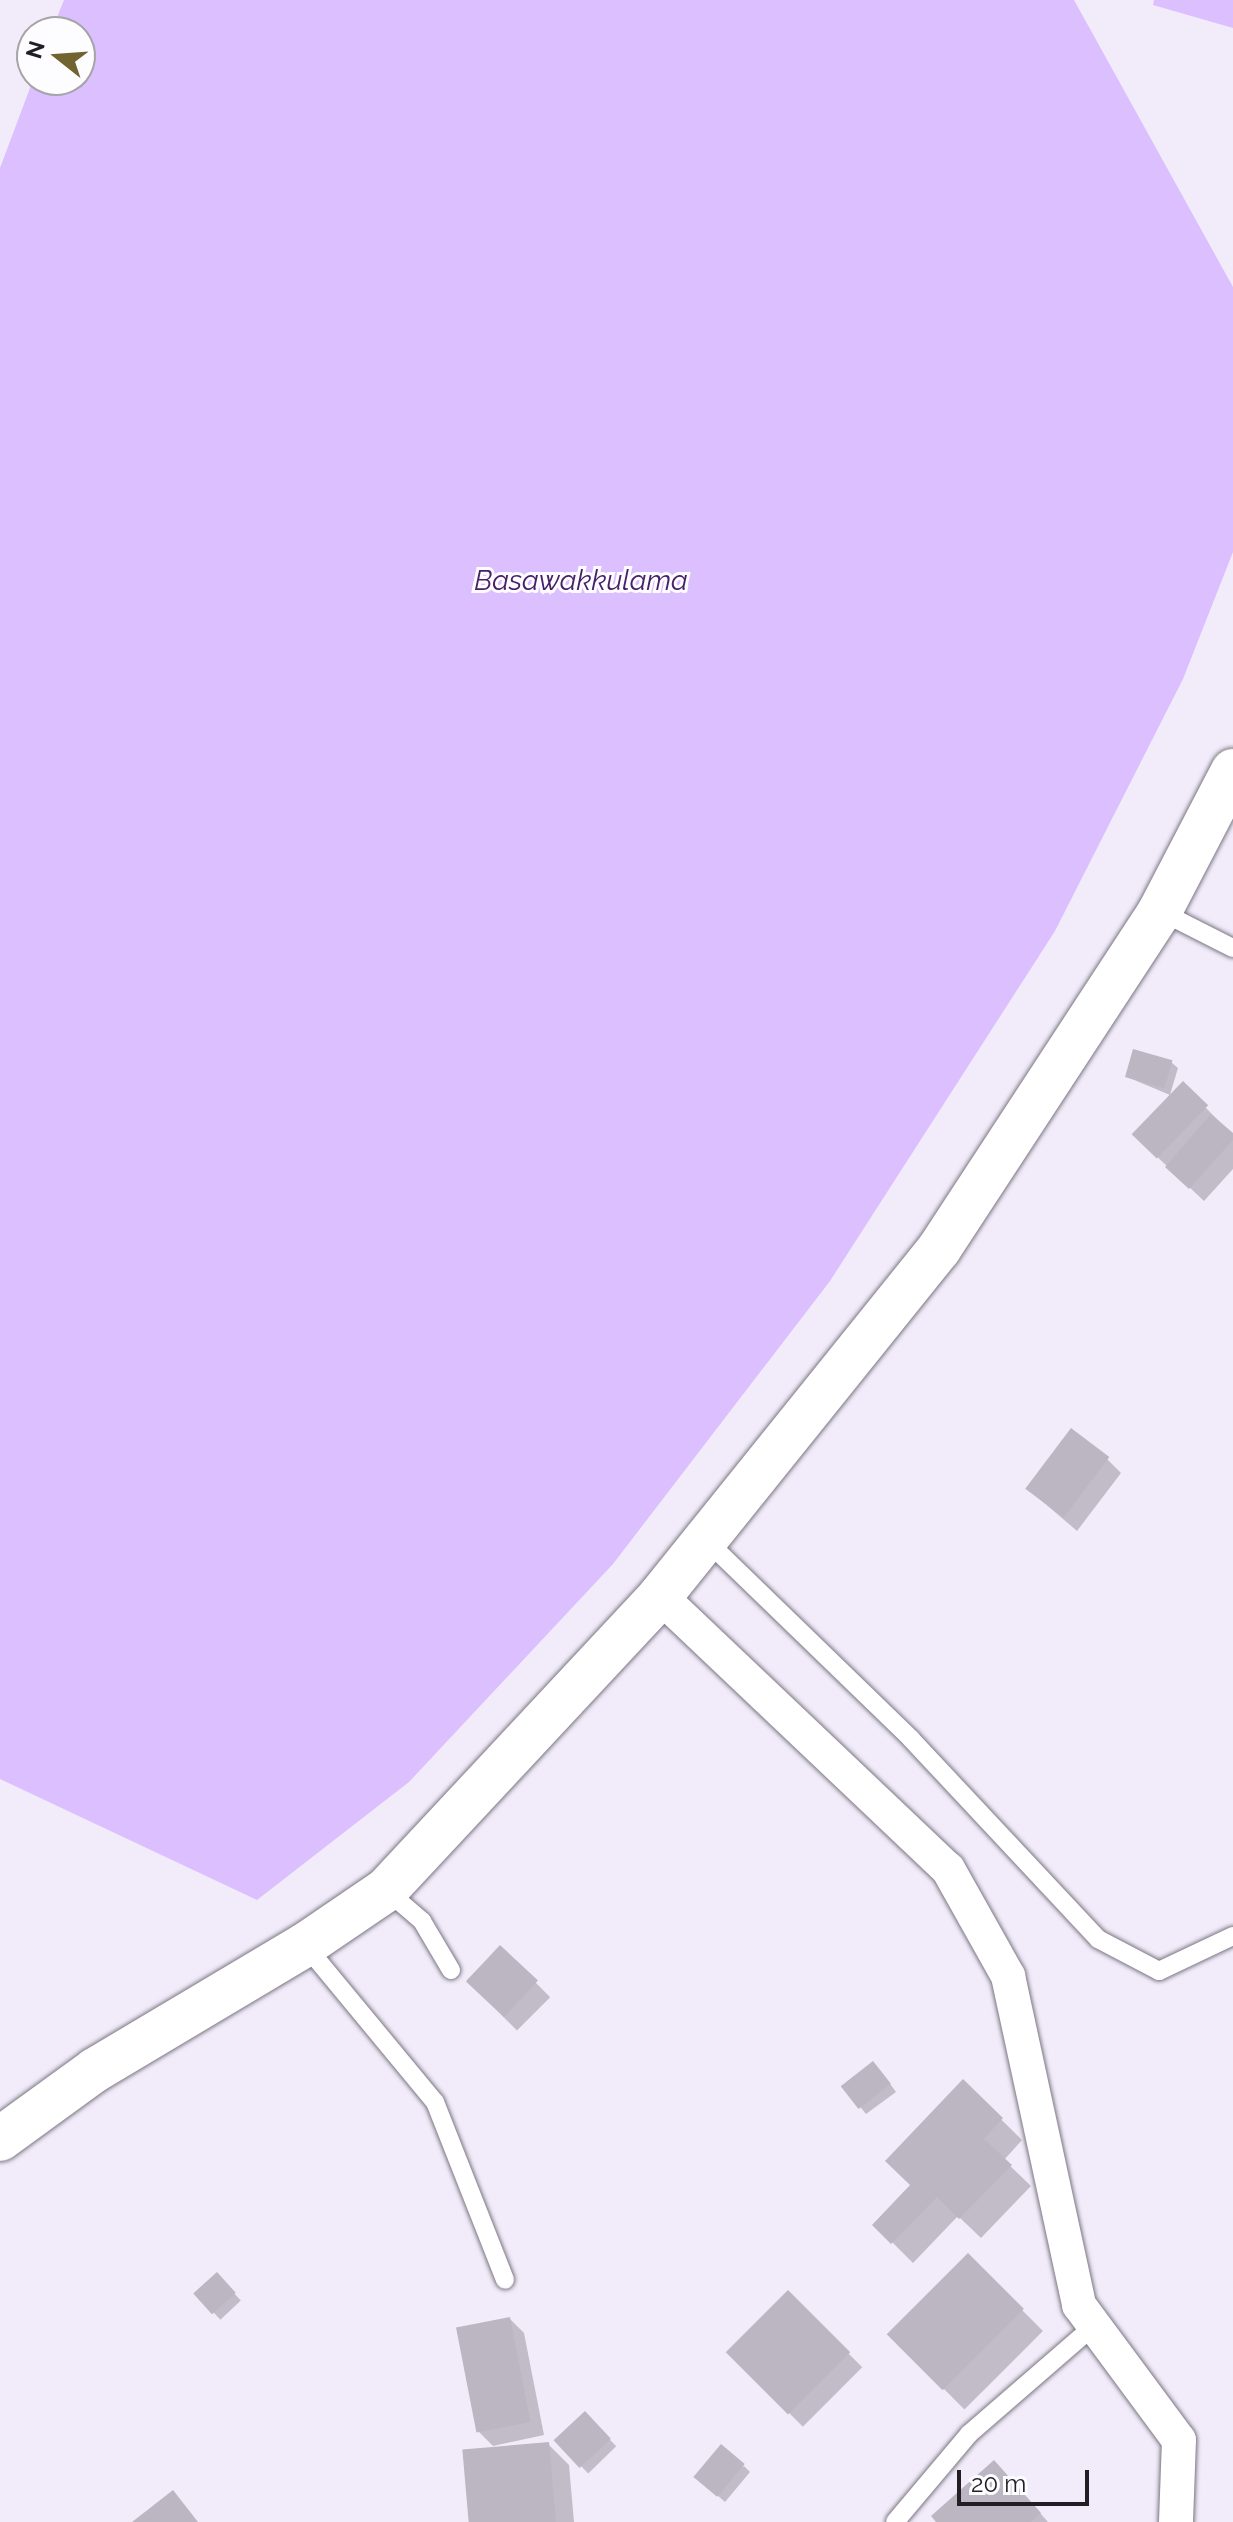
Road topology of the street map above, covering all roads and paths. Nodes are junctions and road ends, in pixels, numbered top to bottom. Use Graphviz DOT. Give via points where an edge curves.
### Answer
graph roads {
  1 [pos="1233,771"];
  2 [pos="1160,911"];
  3 [pos="1233,948"];
  4 [pos="707,1541"];
  5 [pos="660,1596"];
  6 [pos="386,1890"];
  7 [pos="1233,1936"];
  8 [pos="305,1945"];
  9 [pos="451,1970"];
  10 [pos="0,2139"];
  11 [pos="505,2280"];
  12 [pos="1095,2325"];
  13 [pos="895,2522"];
  14 [pos="1176,2522"];
  1 -- 2 [label="street"];
  2 -- 3 [label="lane"];
  2 -- 4 [label="street" via="939,1249"];
  4 -- 5 [label="street"];
  4 -- 7 [label="lane" via="911,1739 1098,1939 1159,1971"];
  5 -- 6 [label="street"];
  5 -- 12 [label="street" via="948,1869 1008,1976 1079,2305"];
  6 -- 8 [label="street"];
  6 -- 9 [label="lane" via="422,1921"];
  8 -- 10 [label="street" via="95,2070"];
  8 -- 11 [label="lane" via="435,2102"];
  12 -- 13 [label="lane" via="969,2434"];
  12 -- 14 [label="street" via="1179,2440"];
}
